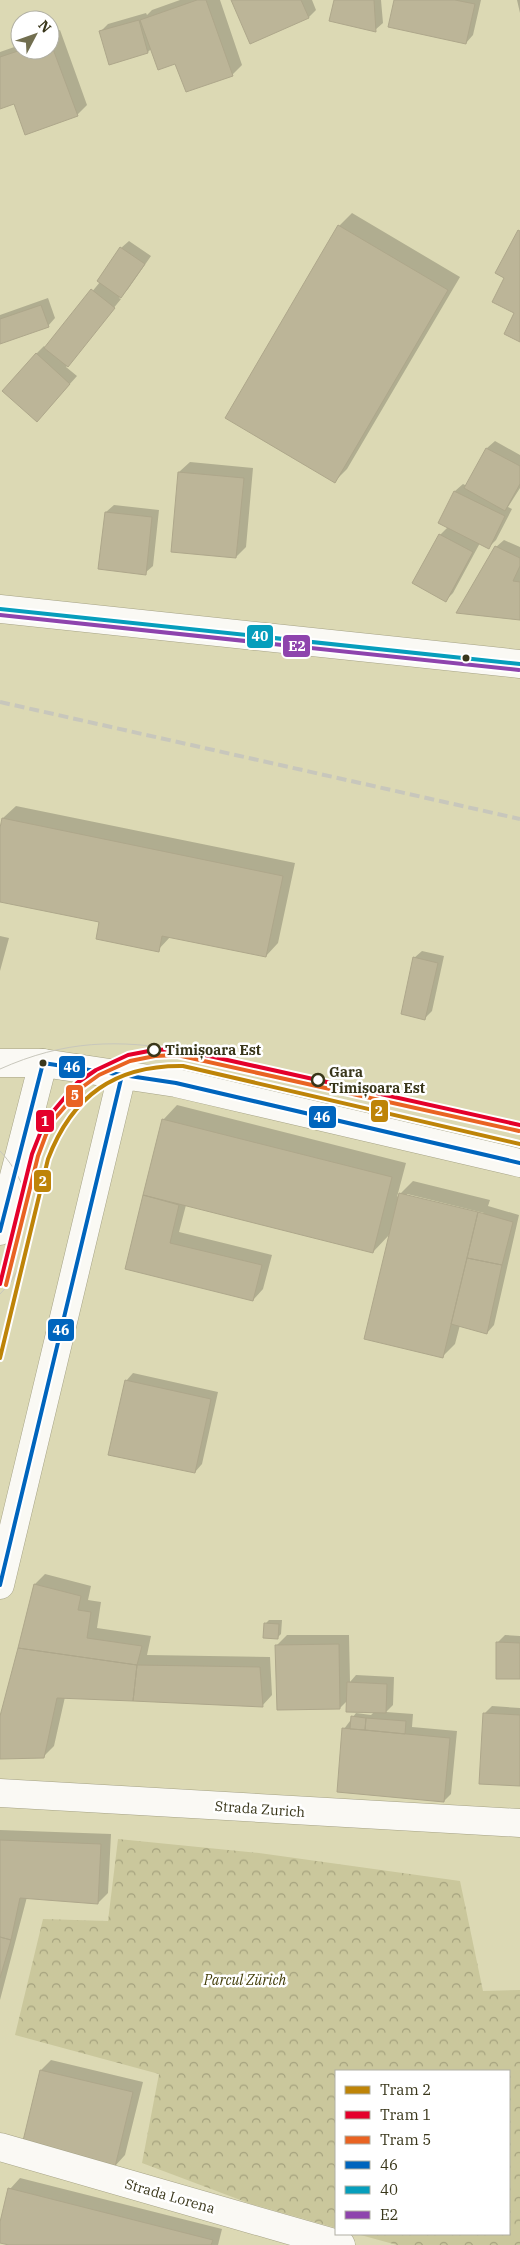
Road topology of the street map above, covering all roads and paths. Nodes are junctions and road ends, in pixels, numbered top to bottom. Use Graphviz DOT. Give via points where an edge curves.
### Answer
graph roads {
  1 [pos="0,609"];
  2 [pos="520,664"];
  3 [pos="0,1063"];
  4 [pos="43,1063"];
  5 [pos="122,1075"];
  6 [pos="520,1163"];
  7 [pos="0,1232"];
  8 [pos="0,1585"];
  9 [pos="0,1793"];
  10 [pos="520,1823"];
  11 [pos="0,2147"];
  12 [pos="340,2245"];
  1 -- 2 [label="street"];
  3 -- 4 [label="street"];
  4 -- 5 [label="street"];
  4 -- 7 [label="street"];
  5 -- 6 [label="street" via="176,1083"];
  5 -- 8 [label="street"];
  9 -- 10 [label="street, Strada Zurich"];
  11 -- 12 [label="street, Strada Lorena"];
}
